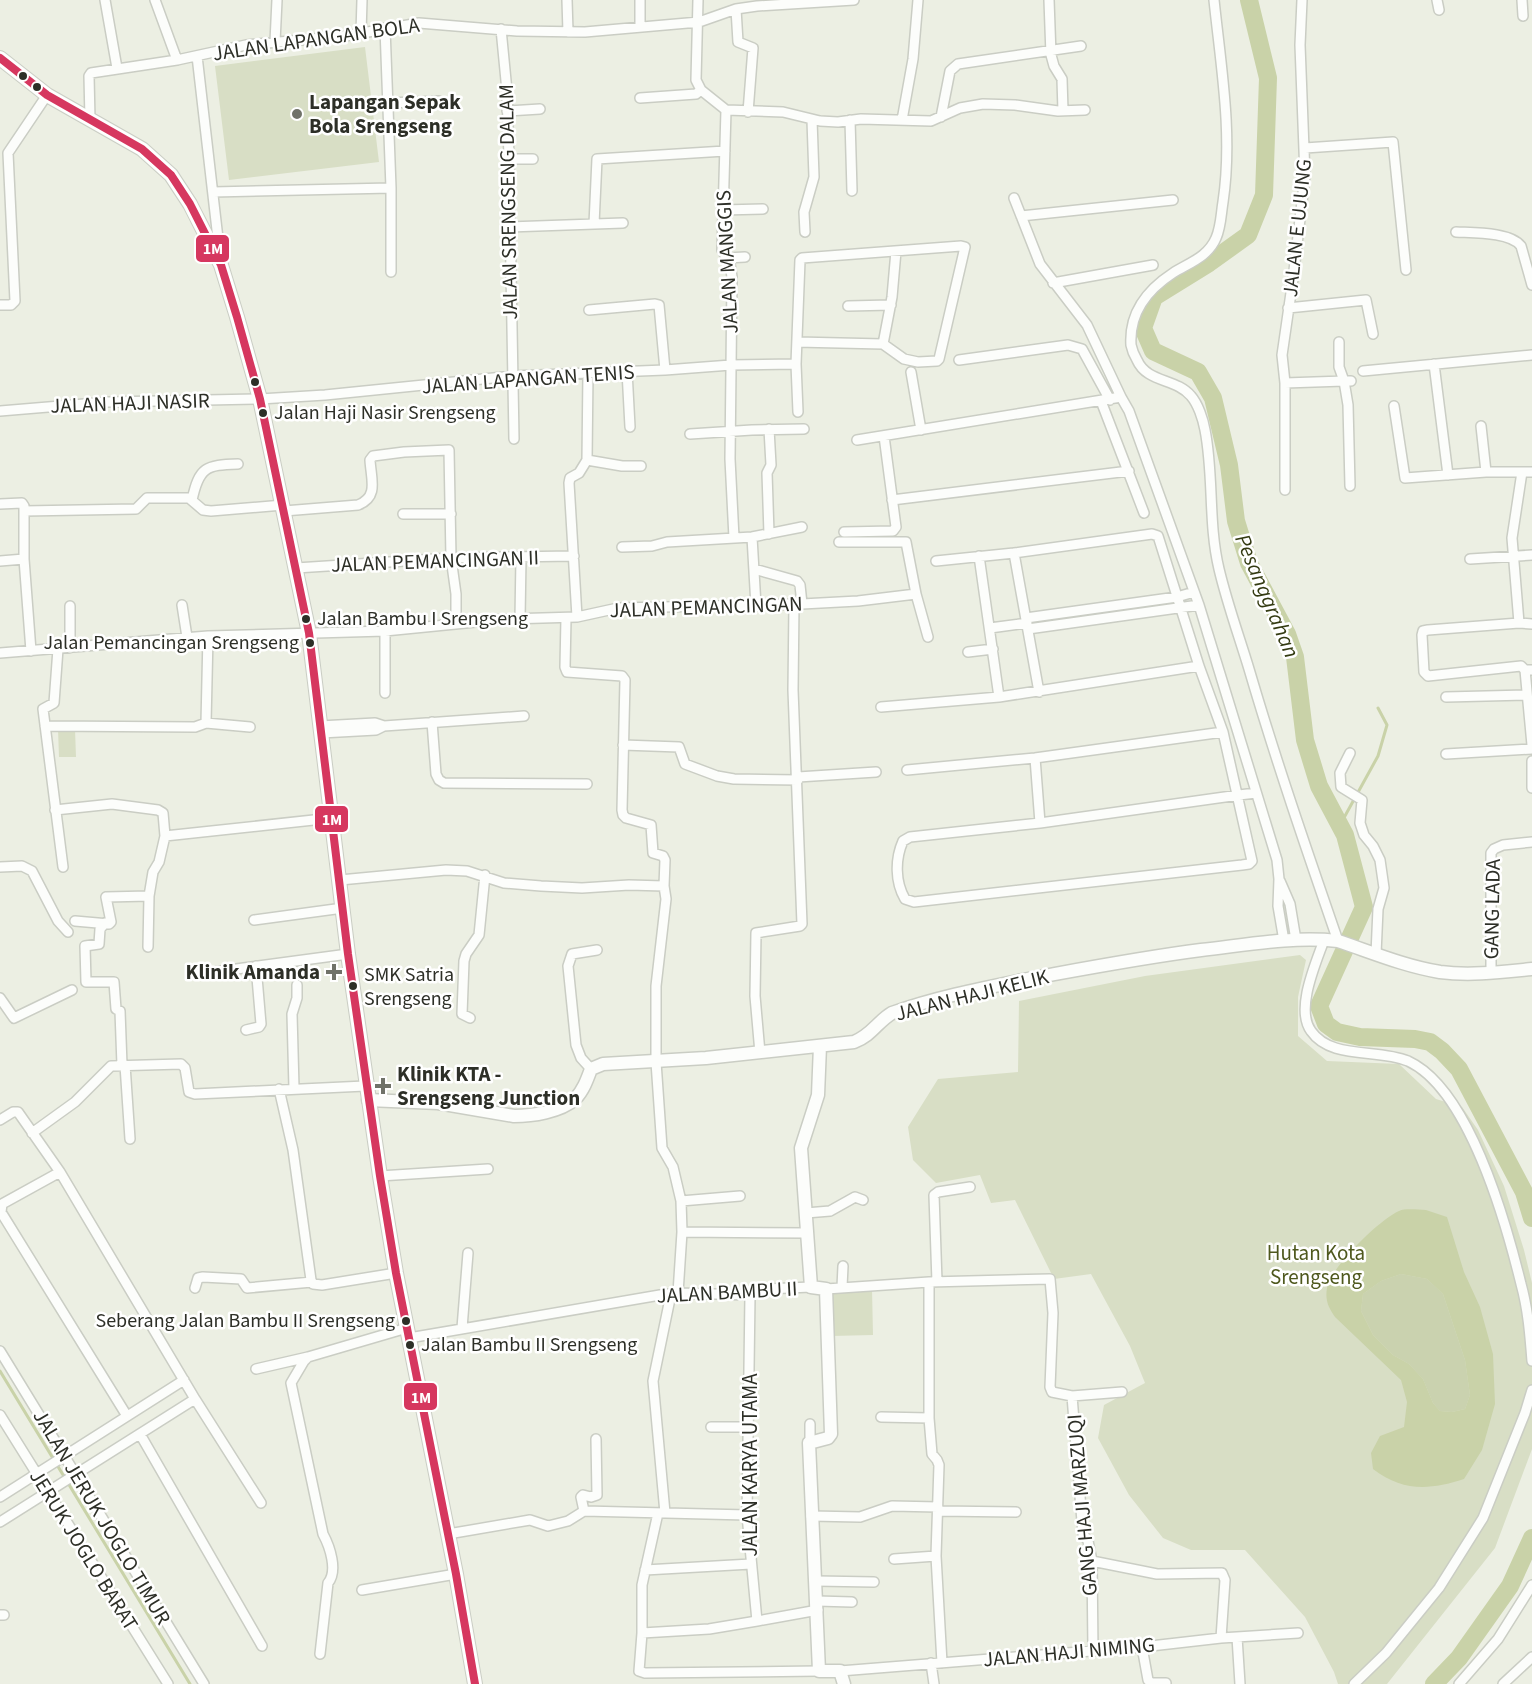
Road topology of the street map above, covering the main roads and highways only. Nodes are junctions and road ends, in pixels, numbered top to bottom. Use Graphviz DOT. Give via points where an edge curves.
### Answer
graph roads {
  1 [pos="0,58"];
  2 [pos="475,1684"];
  1 -- 2 [label="main road" via="47,95 142,149 171,175 221,265 237,317 260,399 309,633 380,1176"];
}
